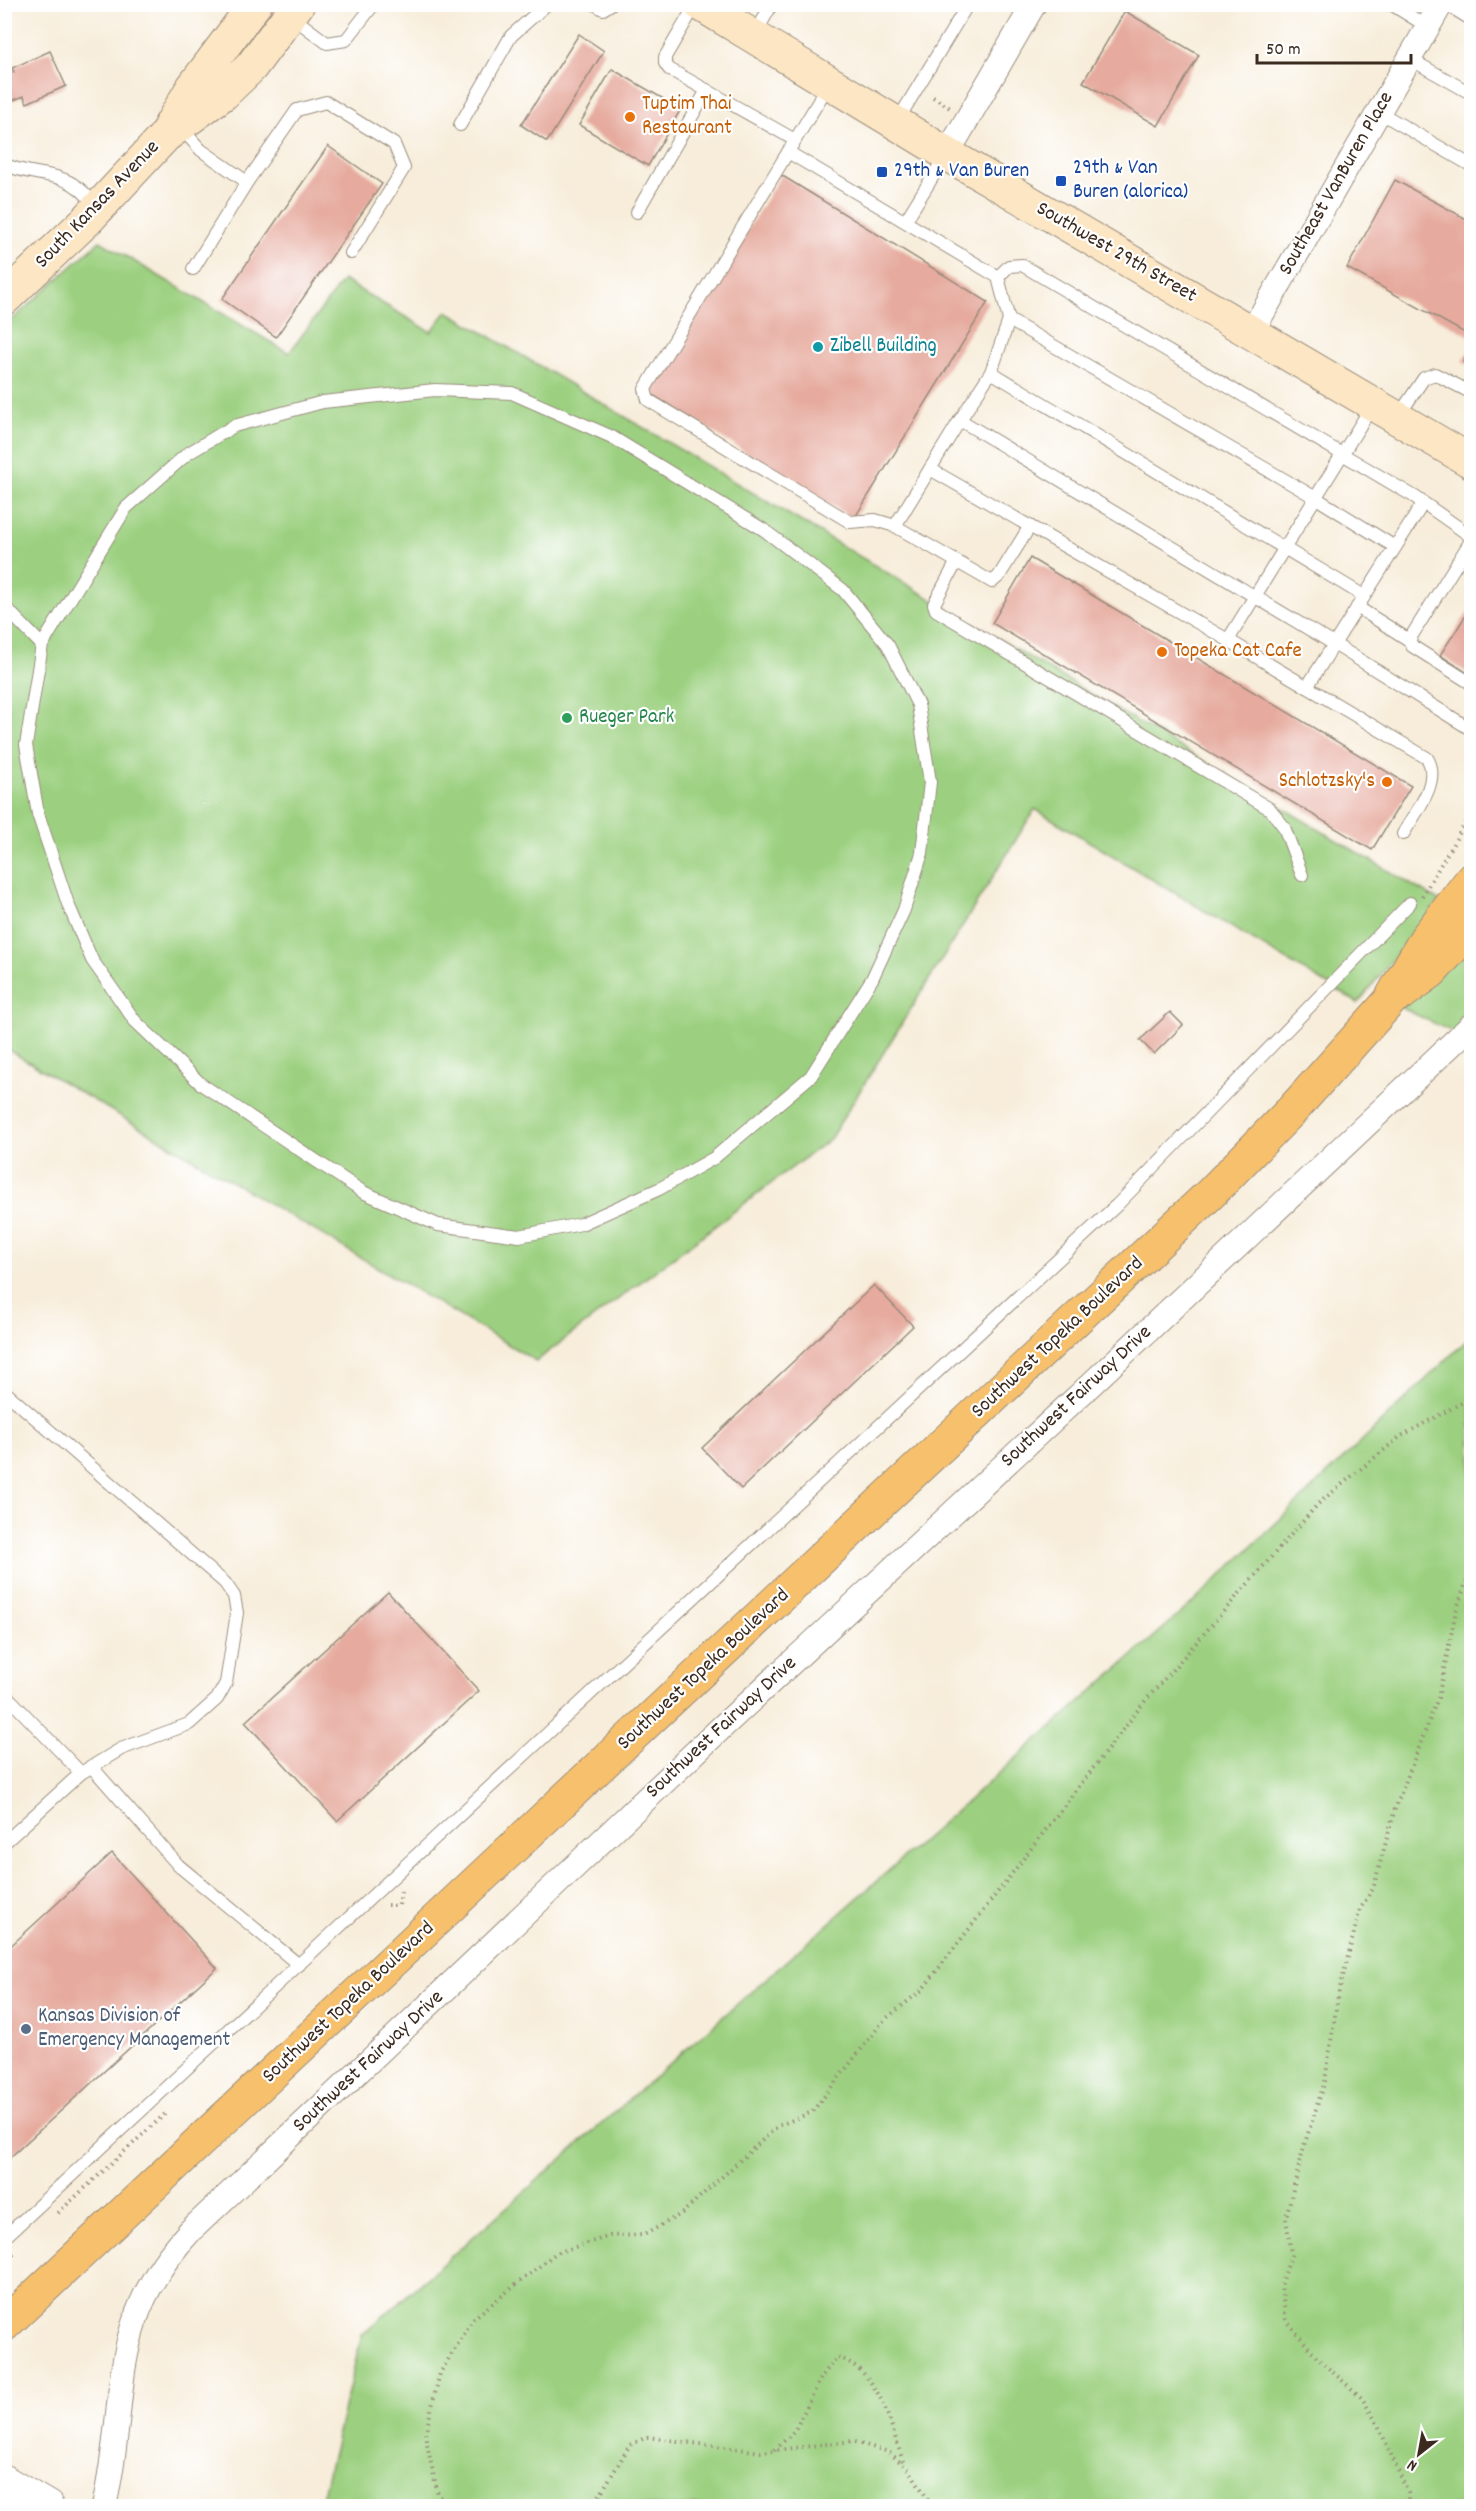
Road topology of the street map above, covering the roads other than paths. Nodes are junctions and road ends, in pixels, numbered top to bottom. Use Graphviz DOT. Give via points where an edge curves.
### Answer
graph roads {
  1 [pos="255,4"];
  2 [pos="374,4"];
  3 [pos="547,4"];
  4 [pos="594,4"];
  5 [pos="611,4"];
  6 [pos="696,4"];
  7 [pos="700,4"];
  8 [pos="772,4"];
  9 [pos="968,4"];
  10 [pos="1034,4"];
  11 [pos="1391,4"];
  12 [pos="1441,4"];
  13 [pos="1446,4"];
  14 [pos="294,10"];
  15 [pos="1472,20"];
  16 [pos="1428,27"];
  17 [pos="753,37"];
  18 [pos="1410,59"];
  19 [pos="829,84"];
  20 [pos="708,90"];
  21 [pos="1472,94"];
  22 [pos="1379,112"];
  23 [pos="896,124"];
  24 [pos="460,125"];
  25 [pos="172,131"];
  26 [pos="795,140"];
  27 [pos="788,152"];
  28 [pos="947,154"];
  29 [pos="4,164"];
  30 [pos="1472,166"];
  31 [pos="247,182"];
  32 [pos="98,208"];
  33 [pos="637,212"];
  34 [pos="906,220"];
  35 [pos="351,253"];
  36 [pos="194,269"];
  37 [pos="998,277"];
  38 [pos="4,299"];
  39 [pos="1009,320"];
  40 [pos="1251,333"];
  41 [pos="991,372"];
  42 [pos="1472,393"];
  43 [pos="1385,412"];
  44 [pos="960,420"];
  45 [pos="1344,455"];
  46 [pos="1472,462"];
  47 [pos="930,469"];
  48 [pos="1316,498"];
  49 [pos="1422,505"];
  50 [pos="895,526"];
  51 [pos="1029,526"];
  52 [pos="1472,538"];
  53 [pos="1395,547"];
  54 [pos="1284,549"];
  55 [pos="956,563"];
  56 [pos="1256,596"];
  57 [pos="1360,602"];
  58 [pos="4,606"];
  59 [pos="1228,640"];
  60 [pos="1409,640"];
  61 [pos="1334,644"];
  62 [pos="42,645"];
  63 [pos="1472,684"];
  64 [pos="1307,687"];
  65 [pos="1472,730"];
  66 [pos="1403,834"];
  67 [pos="1302,875"];
  68 [pos="1472,879"];
  69 [pos="1410,903"];
  70 [pos="1472,926"];
  71 [pos="1389,1002"];
  72 [pos="1472,1025"];
  73 [pos="4,1391"];
  74 [pos="4,1694"];
  75 [pos="86,1770"];
  76 [pos="4,1843"];
  77 [pos="299,1965"];
  78 [pos="4,2238"];
  79 [pos="4,2325"];
  80 [pos="4,2480"];
  81 [pos="37,2504"];
  82 [pos="104,2506"];
  1 -- 25 [label="main road, South Kansas Avenue" via="193,87"];
  2 -- 14 [label="lane" via="346,40 327,43"];
  3 -- 24 [label="lane" via="510,36"];
  4 -- 5 [label="lane" via="603,9"];
  6 -- 20 [label="lane" via="664,63"];
  7 -- 17 [label="main road, Southwest 29th Street"];
  8 -- 17 [label="lane"];
  9 -- 23 [label="lane"];
  10 -- 28 [label="street"];
  11 -- 16 [label="lane"];
  12 -- 16 [label="street, Southeast VanBuren Place"];
  13 -- 15 [label="lane"];
  14 -- 25 [label="main road, South Kansas Avenue" via="251,67 224,93"];
  16 -- 18 [label="street, Southeast VanBuren Place"];
  17 -- 19 [label="main road, Southwest 29th Street"];
  18 -- 21 [label="lane"];
  18 -- 22 [label="street, Southeast VanBuren Place"];
  19 -- 23 [label="main road, Southwest 29th Street"];
  19 -- 26 [label="lane"];
  20 -- 26 [label="lane"];
  20 -- 33 [label="lane"];
  22 -- 30 [label="lane"];
  22 -- 40 [label="street, Southeast VanBuren Place"];
  23 -- 28 [label="main road, Southwest 29th Street"];
  25 -- 31 [label="lane"];
  25 -- 32 [label="main road, South Kansas Avenue"];
  26 -- 27 [label="lane"];
  27 -- 34 [label="lane"];
  27 -- 50 [label="lane" via="645,389 648,400 850,522 875,520"];
  28 -- 34 [label="lane"];
  28 -- 40 [label="main road, Southwest 29th Street"];
  29 -- 32 [label="lane" via="19,172 76,186"];
  31 -- 35 [label="lane" via="297,110 306,107 326,102 394,144 404,168"];
  31 -- 36 [label="lane"];
  32 -- 38 [label="main road, South Kansas Avenue"];
  34 -- 37 [label="lane"];
  37 -- 39 [label="lane"];
  37 -- 45 [label="lane" via="1009,266 1022,265"];
  39 -- 41 [label="lane"];
  39 -- 48 [label="lane"];
  40 -- 43 [label="main road, Southwest 29th Street"];
  41 -- 44 [label="lane"];
  41 -- 54 [label="lane"];
  42 -- 43 [label="lane" via="1435,374 1424,378"];
  43 -- 45 [label="lane"];
  43 -- 46 [label="main road, Southwest 29th Street"];
  44 -- 47 [label="lane"];
  44 -- 56 [label="lane"];
  45 -- 48 [label="lane"];
  45 -- 49 [label="lane"];
  47 -- 50 [label="lane"];
  47 -- 51 [label="lane"];
  48 -- 53 [label="lane"];
  48 -- 54 [label="lane"];
  49 -- 52 [label="lane"];
  49 -- 53 [label="lane"];
  50 -- 55 [label="lane"];
  51 -- 55 [label="lane" via="992,582"];
  51 -- 59 [label="lane"];
  52 -- 60 [label="lane"];
  53 -- 57 [label="lane"];
  54 -- 56 [label="lane"];
  54 -- 57 [label="lane"];
  55 -- 67 [label="lane" via="934,604 936,610 1270,809 1284,827"];
  56 -- 59 [label="lane"];
  56 -- 61 [label="lane"];
  57 -- 60 [label="lane"];
  57 -- 61 [label="lane"];
  58 -- 62 [label="lane"];
  59 -- 64 [label="lane"];
  60 -- 63 [label="lane" via="1412,646"];
  61 -- 64 [label="lane"];
  61 -- 65 [label="lane"];
  62 -- 62 [label="lane" via="26,745 38,814 68,904 92,960 135,1021 201,1084 363,1192 438,1225 519,1236 581,1224 659,1189 714,1158 811,1076 872,978 904,910 922,853 930,782 918,705 888,645 843,591 764,530 612,437 512,393 435,390 334,401 234,426 187,454 126,508"];
  64 -- 66 [label="lane" via="1427,758 1433,767 1433,778"];
  68 -- 71 [label="main road, Southwest Topeka Boulevard" via="1426,938"];
  69 -- 77 [label="lane" via="1117,1205"];
  70 -- 71 [label="main road, Southwest Topeka Boulevard" via="1431,972"];
  71 -- 79 [label="main road, Southwest Topeka Boulevard" via="1294,1107 1105,1295"];
  72 -- 82 [label="street, Southwest Fairway Drive" via="190,2231 154,2276 130,2329"];
  73 -- 75 [label="lane" via="225,1583 234,1596 237,1613 226,1683 217,1699 189,1724 121,1749"];
  74 -- 75 [label="lane"];
  75 -- 76 [label="lane"];
  75 -- 77 [label="lane" via="178,1865"];
  77 -- 78 [label="lane"];
  80 -- 81 [label="street"];
}
